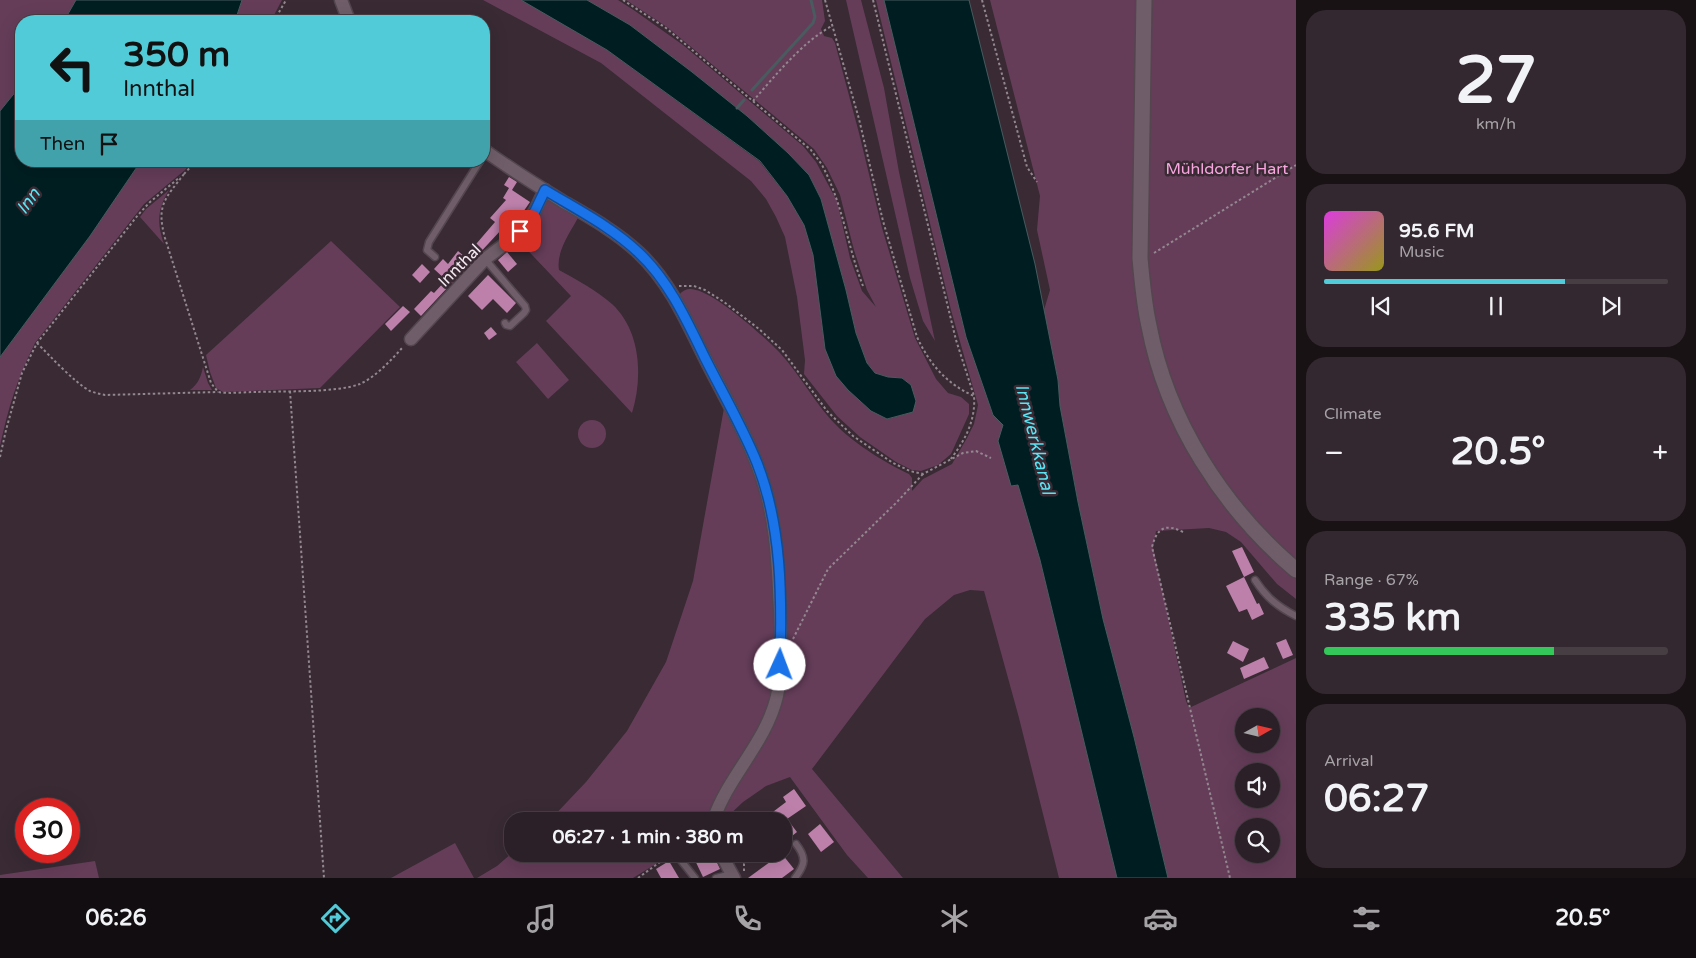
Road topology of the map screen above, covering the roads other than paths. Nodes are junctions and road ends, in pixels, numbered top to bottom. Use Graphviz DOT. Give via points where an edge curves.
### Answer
graph roads {
  1 [pos="341,0"];
  2 [pos="1144,0"];
  3 [pos="347,15"];
  4 [pos="490,159"];
  5 [pos="476,167"];
  6 [pos="545,190"];
  7 [pos="435,257"];
  8 [pos="485,259"];
  9 [pos="505,323"];
  10 [pos="410,339"];
  11 [pos="1296,570"];
  12 [pos="1255,580"];
  13 [pos="1296,616"];
  14 [pos="717,812"];
  15 [pos="796,844"];
  16 [pos="682,862"];
  17 [pos="725,862"];
  18 [pos="733,876"];
  19 [pos="695,878"];
  20 [pos="716,878"];
  21 [pos="795,878"];
  1 -- 3 [label="street"];
  2 -- 11 [label="main road" via="1140,258 1143,297 1157,359 1179,418 1205,465 1243,517"];
  4 -- 6 [label="street"];
  5 -- 7 [label="lane" via="429,242 428,250"];
  6 -- 8 [label="street, Innthal" via="527,223"];
  6 -- 14 [label="street" via="629,244 654,268 686,320 757,463 769,501 777,548 781,638 777,696 765,730"];
  8 -- 9 [label="lane" via="525,306 524,313 510,326"];
  8 -- 10 [label="street, Innthal"];
  12 -- 13 [label="lane" via="1268,598"];
  15 -- 21 [label="lane" via="804,860"];
  16 -- 19 [label="lane"];
  17 -- 18 [label="street"];
  18 -- 20 [label="lane"];
}
